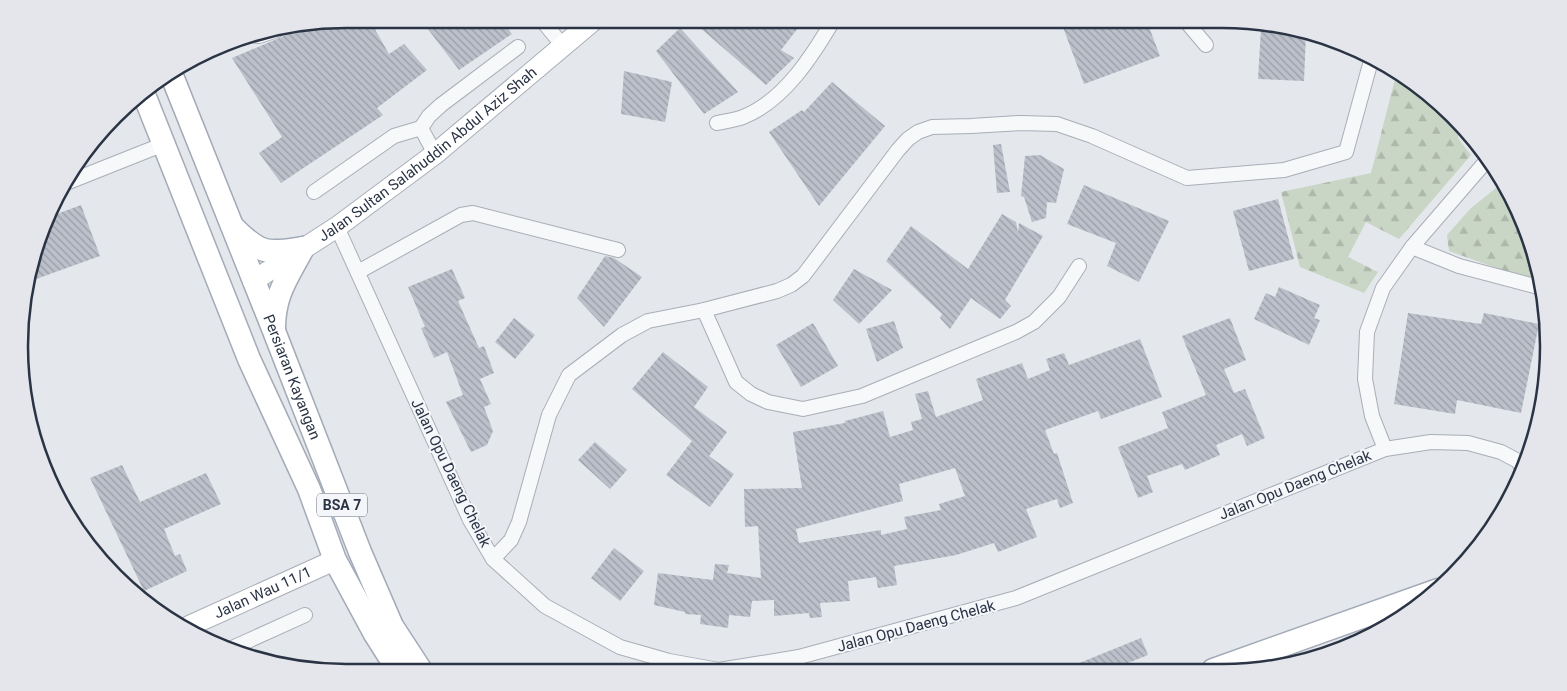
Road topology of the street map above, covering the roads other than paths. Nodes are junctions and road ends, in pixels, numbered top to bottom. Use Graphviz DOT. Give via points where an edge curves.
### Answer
graph roads {
  1 [pos="548,28"];
  2 [pos="584,28"];
  3 [pos="829,28"];
  4 [pos="1192,28"];
  5 [pos="1206,44"];
  6 [pos="563,46"];
  7 [pos="518,47"];
  8 [pos="1370,64"];
  9 [pos="173,78"];
  10 [pos="146,98"];
  11 [pos="717,123"];
  12 [pos="421,128"];
  13 [pos="164,144"];
  14 [pos="435,154"];
  15 [pos="1483,165"];
  16 [pos="74,180"];
  17 [pos="314,192"];
  18 [pos="231,226"];
  19 [pos="337,227"];
  20 [pos="1412,247"];
  21 [pos="303,248"];
  22 [pos="618,250"];
  23 [pos="1079,266"];
  24 [pos="358,272"];
  25 [pos="253,281"];
  26 [pos="1534,286"];
  27 [pos="704,310"];
  28 [pos="274,331"];
  29 [pos="249,359"];
  30 [pos="1385,449"];
  31 [pos="1518,461"];
  32 [pos="493,559"];
  33 [pos="335,560"];
  34 [pos="1414,598"];
  35 [pos="305,615"];
  36 [pos="193,625"];
  37 [pos="239,645"];
  38 [pos="394,664"];
  39 [pos="417,664"];
  40 [pos="686,664"];
  41 [pos="759,664"];
  42 [pos="1231,664"];
  1 -- 6 [label="street"];
  2 -- 6 [label="street, Jalan Sultan Salahuddin Abdul Aziz Shah"];
  3 -- 11 [label="street" via="813,55 768,103 744,117"];
  4 -- 5 [label="street"];
  6 -- 14 [label="street, Jalan Sultan Salahuddin Abdul Aziz Shah"];
  7 -- 12 [label="street" via="440,105"];
  8 -- 27 [label="street" via="1346,152 1284,170 1187,178 1057,124 932,127 918,132 898,150 803,276 777,291"];
  9 -- 18 [label="main road, Persiaran Kayangan / BSA 7"];
  10 -- 13 [label="main road, Persiaran Kayangan / BSA 7"];
  12 -- 14 [label="street"];
  12 -- 17 [label="street" via="394,136"];
  13 -- 16 [label="street"];
  13 -- 29 [label="main road, Persiaran Kayangan / BSA 7"];
  14 -- 19 [label="street, Jalan Sultan Salahuddin Abdul Aziz Shah"];
  15 -- 20 [label="street"];
  18 -- 21 [label="main road" via="261,250 276,253"];
  18 -- 25 [label="main road, Persiaran Kayangan / BSA 7"];
  19 -- 21 [label="street, Jalan Sultan Salahuddin Abdul Aziz Shah"];
  19 -- 24 [label="street, Jalan Opu Daeng Chelak"];
  20 -- 26 [label="street" via="1459,266"];
  20 -- 30 [label="street" via="1383,288 1367,332 1365,379 1372,416"];
  21 -- 25 [label="street, Jalan Sultan Salahuddin Abdul Aziz Shah"];
  21 -- 28 [label="main road" via="280,291 274,314"];
  22 -- 24 [label="street" via="473,213 461,215"];
  23 -- 27 [label="street" via="1059,297 1034,322 1016,332 862,396 803,409 768,402 736,382"];
  24 -- 32 [label="street, Jalan Opu Daeng Chelak" via="470,520"];
  25 -- 28 [label="main road, Persiaran Kayangan / BSA 7"];
  25 -- 29 [label="main road" via="242,304"];
  27 -- 32 [label="street" via="648,322 622,335 569,375 549,415 519,522 511,540"];
  28 -- 39 [label="main road, Persiaran Kayangan / BSA 7" via="360,552 392,626"];
  29 -- 33 [label="main road, Persiaran Kayangan / BSA 7" via="308,489"];
  30 -- 31 [label="street, Jalan Opu Daeng Chelak" via="1431,442 1468,443 1501,452"];
  30 -- 41 [label="street, Jalan Opu Daeng Chelak" via="1016,598 799,658"];
  32 -- 40 [label="street, Jalan Opu Daeng Chelak" via="545,606 620,647"];
  33 -- 36 [label="street, Jalan Wau 11/1"];
  33 -- 38 [label="main road, Persiaran Kayangan / BSA 7"];
  34 -- 42 [label="main road"];
  35 -- 37 [label="street"];
}
